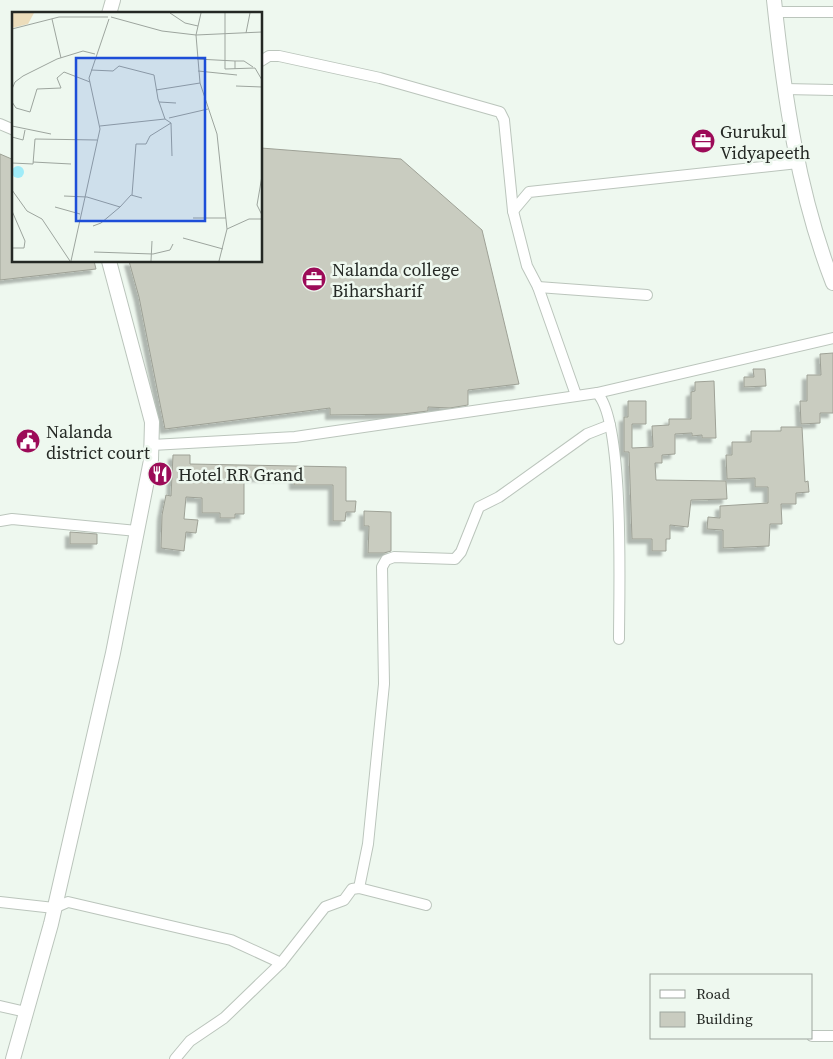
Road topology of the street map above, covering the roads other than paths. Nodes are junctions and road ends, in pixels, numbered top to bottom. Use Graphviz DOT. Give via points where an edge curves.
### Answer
graph roads {
  1 [pos="775,6"];
  2 [pos="833,12"];
  3 [pos="262,60"];
  4 [pos="785,89"];
  5 [pos="833,90"];
  6 [pos="0,124"];
  7 [pos="12,129"];
  8 [pos="798,163"];
  9 [pos="513,211"];
  10 [pos="109,262"];
  11 [pos="833,283"];
  12 [pos="538,287"];
  13 [pos="647,295"];
  14 [pos="833,338"];
  15 [pos="597,393"];
  16 [pos="576,395"];
  17 [pos="610,425"];
  18 [pos="152,445"];
  19 [pos="0,521"];
  20 [pos="138,531"];
  21 [pos="619,639"];
  22 [pos="360,888"];
  23 [pos="0,902"];
  24 [pos="426,905"];
  25 [pos="54,908"];
  26 [pos="281,963"];
  27 [pos="0,1006"];
  28 [pos="26,1012"];
  29 [pos="813,1036"];
  30 [pos="833,1036"];
  31 [pos="13,1059"];
  32 [pos="175,1059"];
  1 -- 2 [label="street"];
  1 -- 4 [label="main road"];
  3 -- 9 [label="street" via="279,56 380,78 500,112 504,120"];
  4 -- 5 [label="street"];
  4 -- 8 [label="main road"];
  6 -- 7 [label="street"];
  8 -- 9 [label="street" via="529,192"];
  8 -- 11 [label="main road" via="823,258"];
  9 -- 12 [label="street" via="527,266"];
  10 -- 18 [label="main road" via="152,422"];
  12 -- 13 [label="street"];
  12 -- 16 [label="street"];
  14 -- 15 [label="street"];
  15 -- 16 [label="street"];
  15 -- 17 [label="street" via="603,399"];
  16 -- 18 [label="street" via="295,437"];
  17 -- 21 [label="street" via="618,493"];
  17 -- 22 [label="street" via="587,434 499,497 479,507 461,552 455,559 394,557 386,560 382,567 384,684 368,844"];
  18 -- 20 [label="main road"];
  19 -- 20 [label="street" via="12,519"];
  20 -- 25 [label="main road"];
  22 -- 24 [label="street"];
  22 -- 26 [label="street" via="352,889 344,900 325,907"];
  23 -- 25 [label="street"];
  25 -- 26 [label="street" via="68,902 232,940"];
  25 -- 28 [label="main road"];
  26 -- 32 [label="street" via="224,1018 190,1041"];
  27 -- 28 [label="street"];
  28 -- 31 [label="main road"];
  29 -- 30 [label="street"];
}
